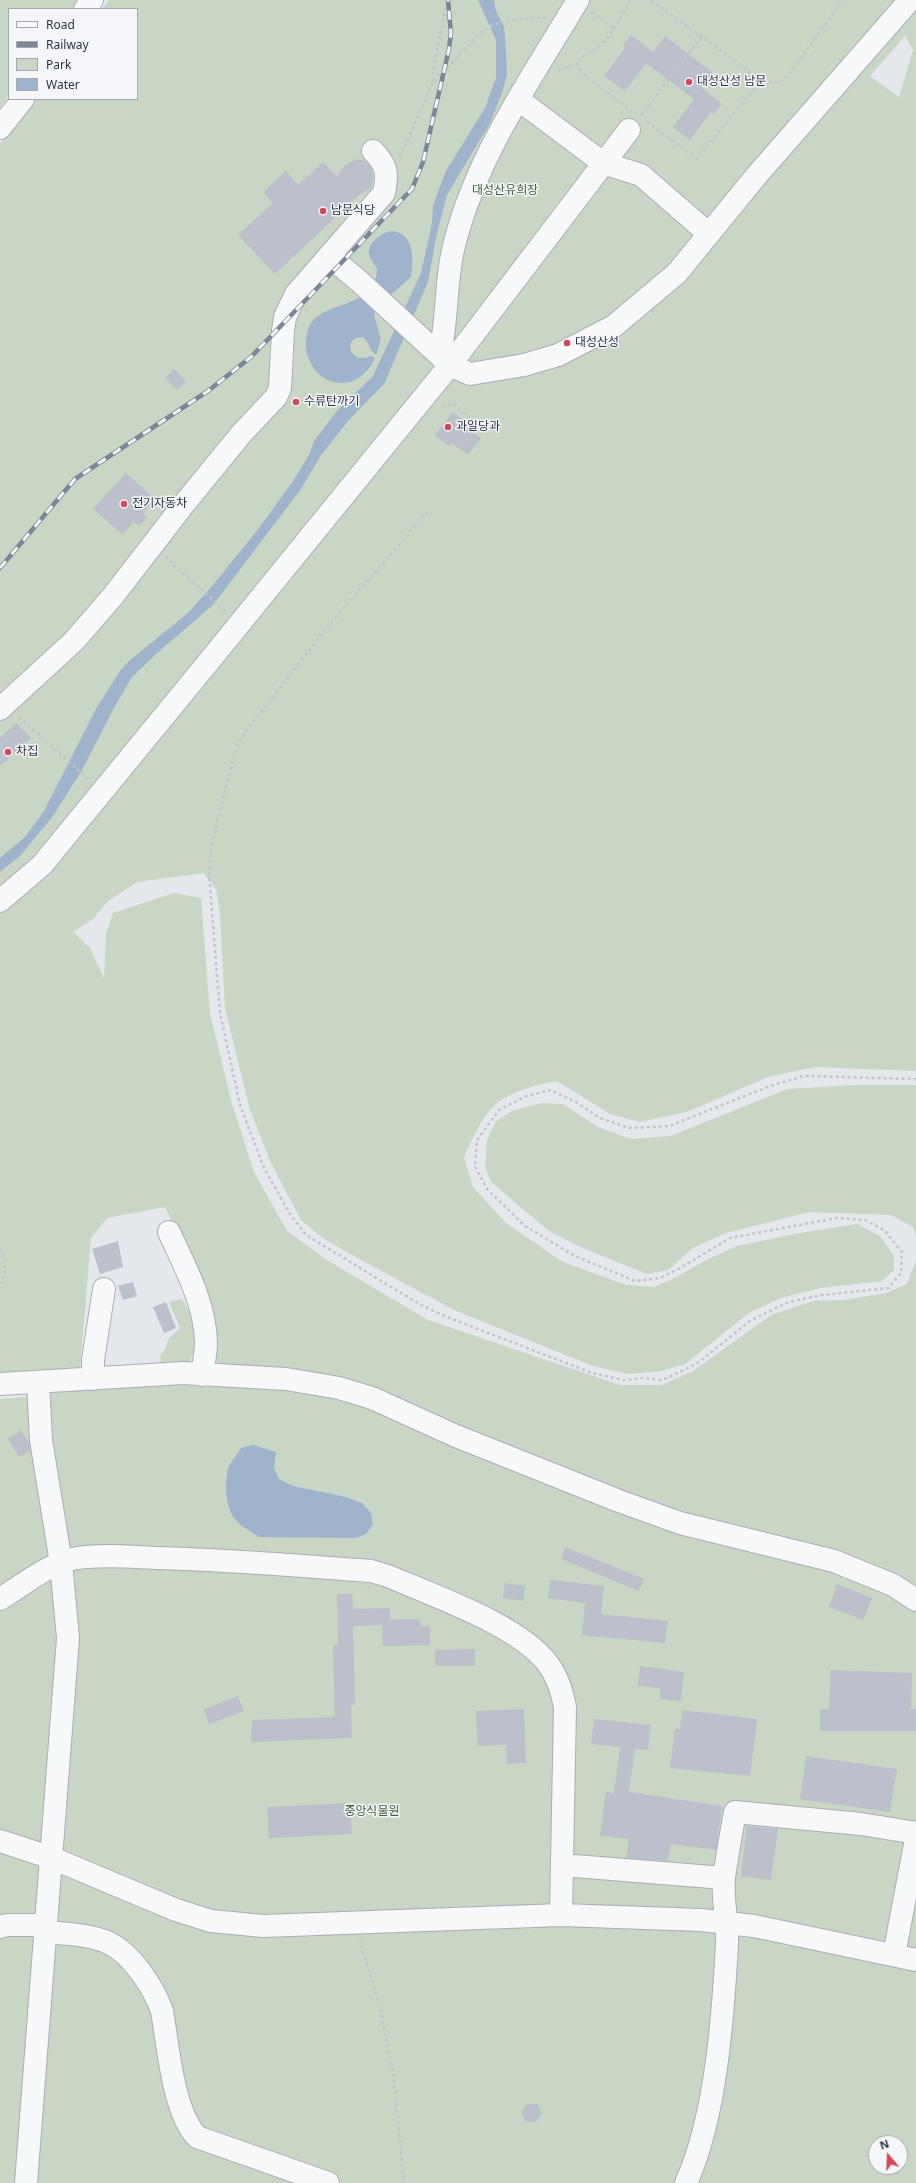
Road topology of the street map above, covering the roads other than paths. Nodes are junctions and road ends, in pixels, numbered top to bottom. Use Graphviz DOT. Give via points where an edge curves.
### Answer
graph roads {
  1 [pos="92,0"];
  2 [pos="910,0"];
  3 [pos="574,7"];
  4 [pos="86,8"];
  5 [pos="21,100"];
  6 [pos="519,100"];
  7 [pos="634,123"];
  8 [pos="0,128"];
  9 [pos="373,151"];
  10 [pos="603,163"];
  11 [pos="709,234"];
  12 [pos="329,256"];
  13 [pos="445,360"];
  14 [pos="3,707"];
  15 [pos="0,901"];
  16 [pos="169,1232"];
  17 [pos="104,1289"];
  18 [pos="202,1375"];
  19 [pos="93,1379"];
  20 [pos="38,1382"];
  21 [pos="0,1384"];
  22 [pos="61,1563"];
  23 [pos="0,1599"];
  24 [pos="916,1600"];
  25 [pos="916,1834"];
  26 [pos="0,1841"];
  27 [pos="915,1851"];
  28 [pos="52,1858"];
  29 [pos="562,1865"];
  30 [pos="724,1878"];
  31 [pos="561,1915"];
  32 [pos="725,1922"];
  33 [pos="0,1927"];
  34 [pos="46,1928"];
  35 [pos="894,1955"];
  36 [pos="916,1960"];
  37 [pos="26,2183"];
  38 [pos="328,2183"];
  39 [pos="686,2183"];
  1 -- 4 [label="street"];
  2 -- 11 [label="street"];
  3 -- 6 [label="street"];
  5 -- 8 [label="street"];
  6 -- 10 [label="street"];
  6 -- 13 [label="street" via="481,168 465,205 455,240 445,330"];
  7 -- 10 [label="street"];
  9 -- 12 [label="street" via="383,161 387,179 384,193"];
  10 -- 11 [label="street" via="641,175"];
  10 -- 13 [label="street"];
  11 -- 13 [label="street" via="677,272 640,305 614,326 577,346 558,355 524,365 470,374"];
  12 -- 13 [label="street" via="368,288"];
  12 -- 14 [label="street" via="296,294 285,317 280,388 276,397 242,433 113,596 74,641"];
  13 -- 15 [label="street" via="42,865"];
  16 -- 18 [label="street" via="190,1278 202,1315 206,1344"];
  17 -- 19 [label="street" via="93,1360"];
  18 -- 19 [label="street" via="160,1373"];
  18 -- 24 [label="street" via="293,1380 339,1388 372,1398 463,1439 626,1503 680,1523 834,1561 893,1585"];
  19 -- 20 [label="street"];
  20 -- 21 [label="street"];
  20 -- 22 [label="street" via="41,1440"];
  22 -- 23 [label="street"];
  22 -- 28 [label="street" via="68,1638"];
  22 -- 29 [label="street" via="77,1558 216,1559 371,1571 490,1620 537,1651 549,1665 560,1685 565,1707"];
  25 -- 30 [label="street" via="861,1824 735,1812"];
  26 -- 28 [label="street"];
  27 -- 35 [label="street"];
  28 -- 31 [label="street" via="176,1910 211,1921 263,1926"];
  28 -- 34 [label="street"];
  29 -- 30 [label="street"];
  29 -- 31 [label="street"];
  30 -- 32 [label="street"];
  31 -- 32 [label="street"];
  32 -- 35 [label="street"];
  32 -- 39 [label="street" via="727,1942 712,2088 706,2122"];
  33 -- 34 [label="street" via="7,1925"];
  34 -- 37 [label="street"];
  34 -- 38 [label="street" via="109,1944 127,1957 141,1974 157,1997 162,2011 178,2102 190,2130 197,2137"];
  35 -- 36 [label="street"];
}
